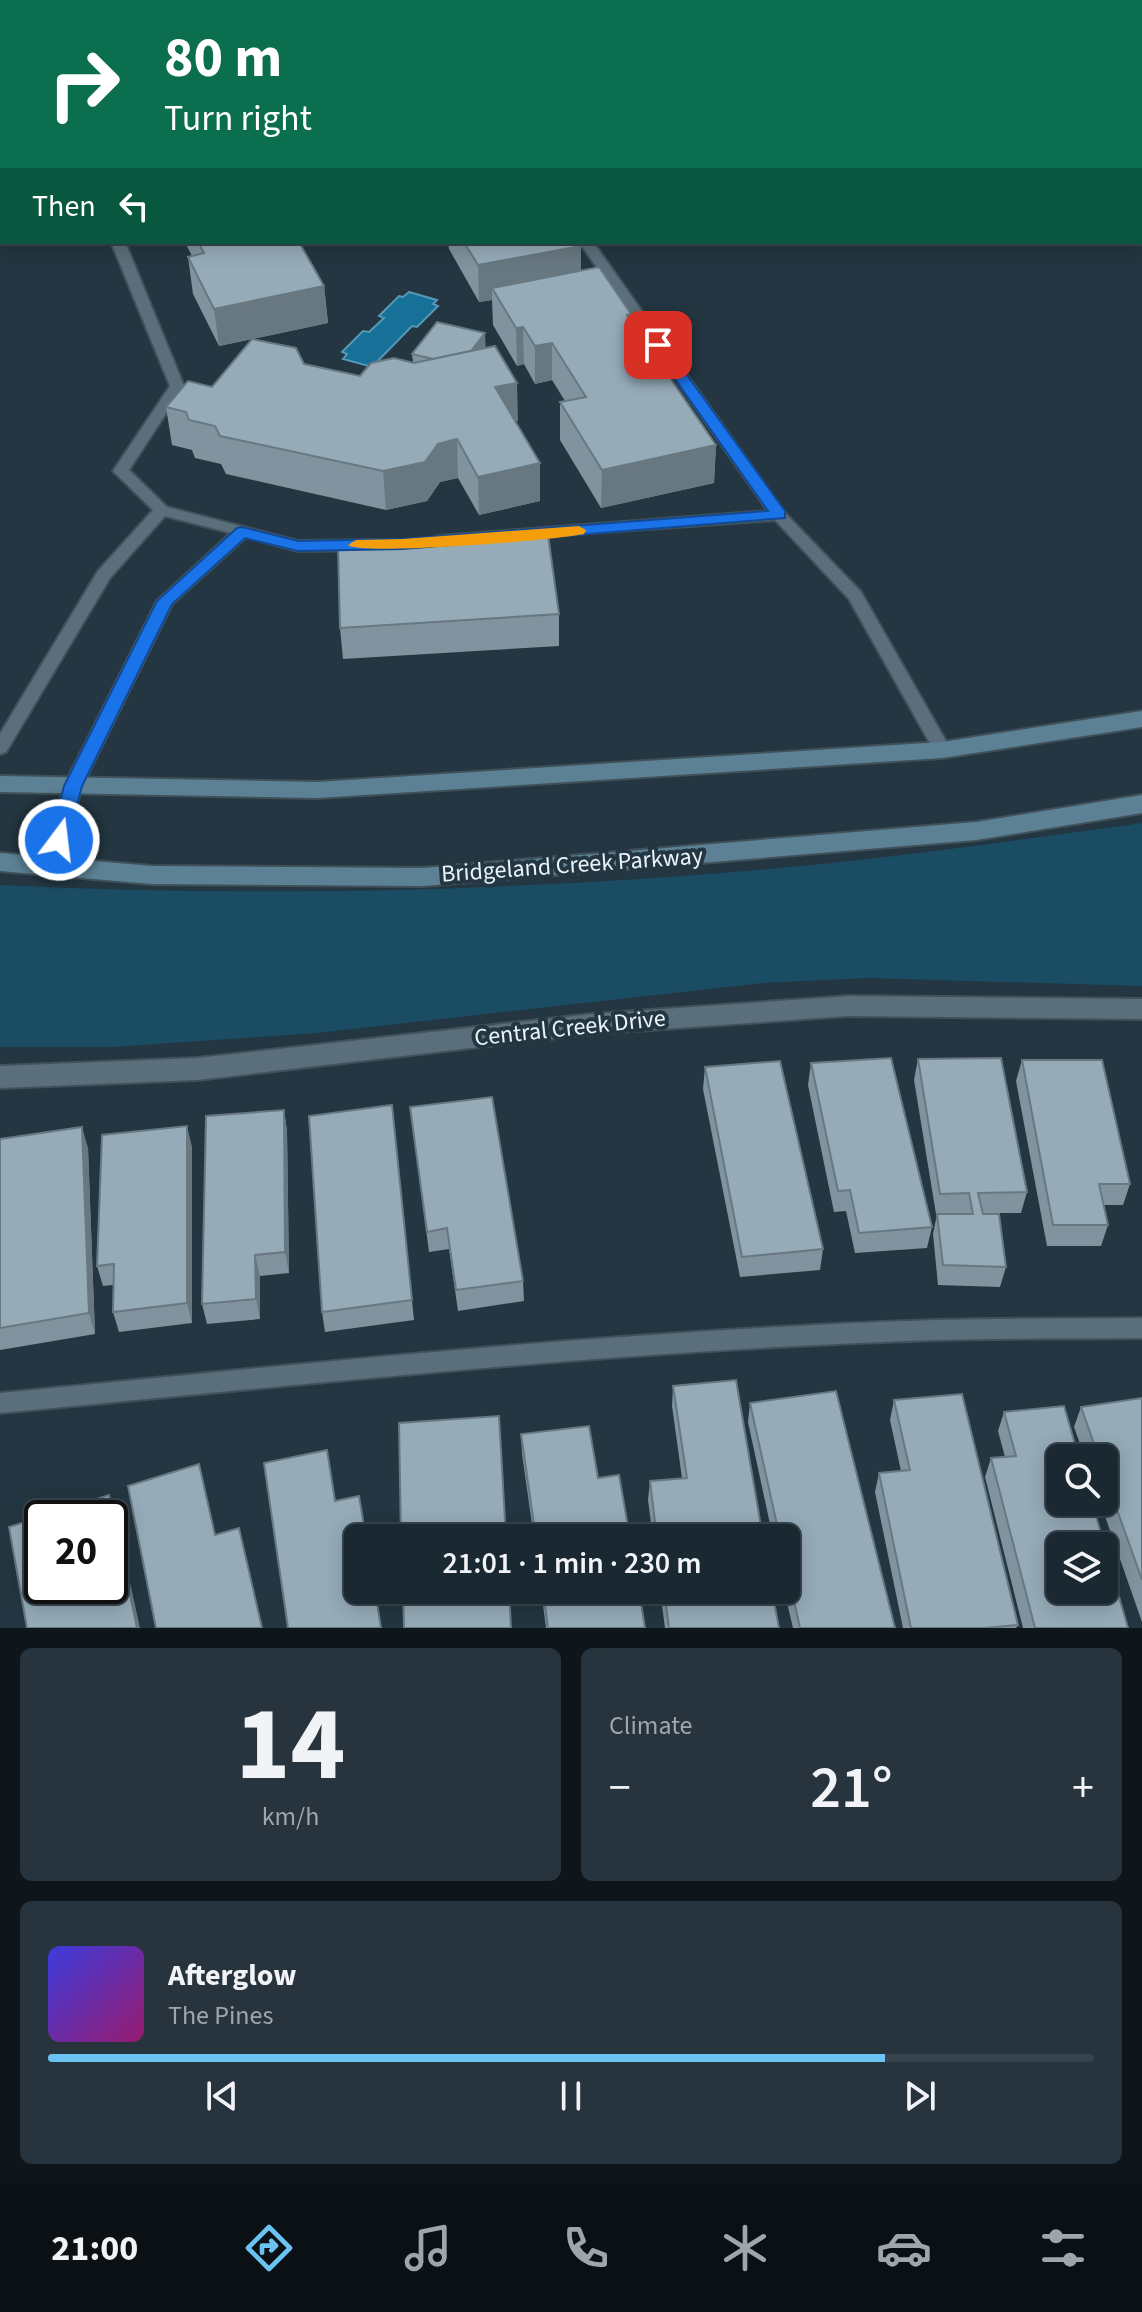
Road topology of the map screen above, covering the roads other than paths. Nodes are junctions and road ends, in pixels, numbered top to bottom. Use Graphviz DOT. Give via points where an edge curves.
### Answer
graph roads {
  1 [pos="119,244"];
  2 [pos="587,244"];
  3 [pos="162,510"];
  4 [pos="779,515"];
  5 [pos="242,532"];
  6 [pos="1142,719"];
  7 [pos="0,748"];
  8 [pos="942,750"];
  9 [pos="0,784"];
  10 [pos="73,786"];
  11 [pos="1142,804"];
  12 [pos="0,862"];
  13 [pos="52,867"];
  14 [pos="1142,1009"];
  15 [pos="0,1077"];
  16 [pos="1142,1328"];
  17 [pos="0,1403"];
  1 -- 3 [label="lane" via="177,386 121,471"];
  2 -- 4 [label="lane"];
  3 -- 5 [label="lane"];
  3 -- 7 [label="lane" via="104,575"];
  4 -- 5 [label="lane" via="411,544 298,546"];
  4 -- 8 [label="lane" via="855,596"];
  5 -- 10 [label="lane" via="165,601"];
  6 -- 8 [label="main road"];
  8 -- 10 [label="main road" via="317,790"];
  9 -- 10 [label="main road"];
  10 -- 13 [label="lane"];
  11 -- 13 [label="main road, Bridgeland Creek Parkway" via="976,831 423,877 152,875"];
  12 -- 13 [label="main road, Bridgeland Creek Parkway"];
  14 -- 15 [label="street, Central Creek Drive" via="849,1006 592,1024 197,1069"];
  16 -- 17 [label="lane" via="936,1330 695,1343"];
}
